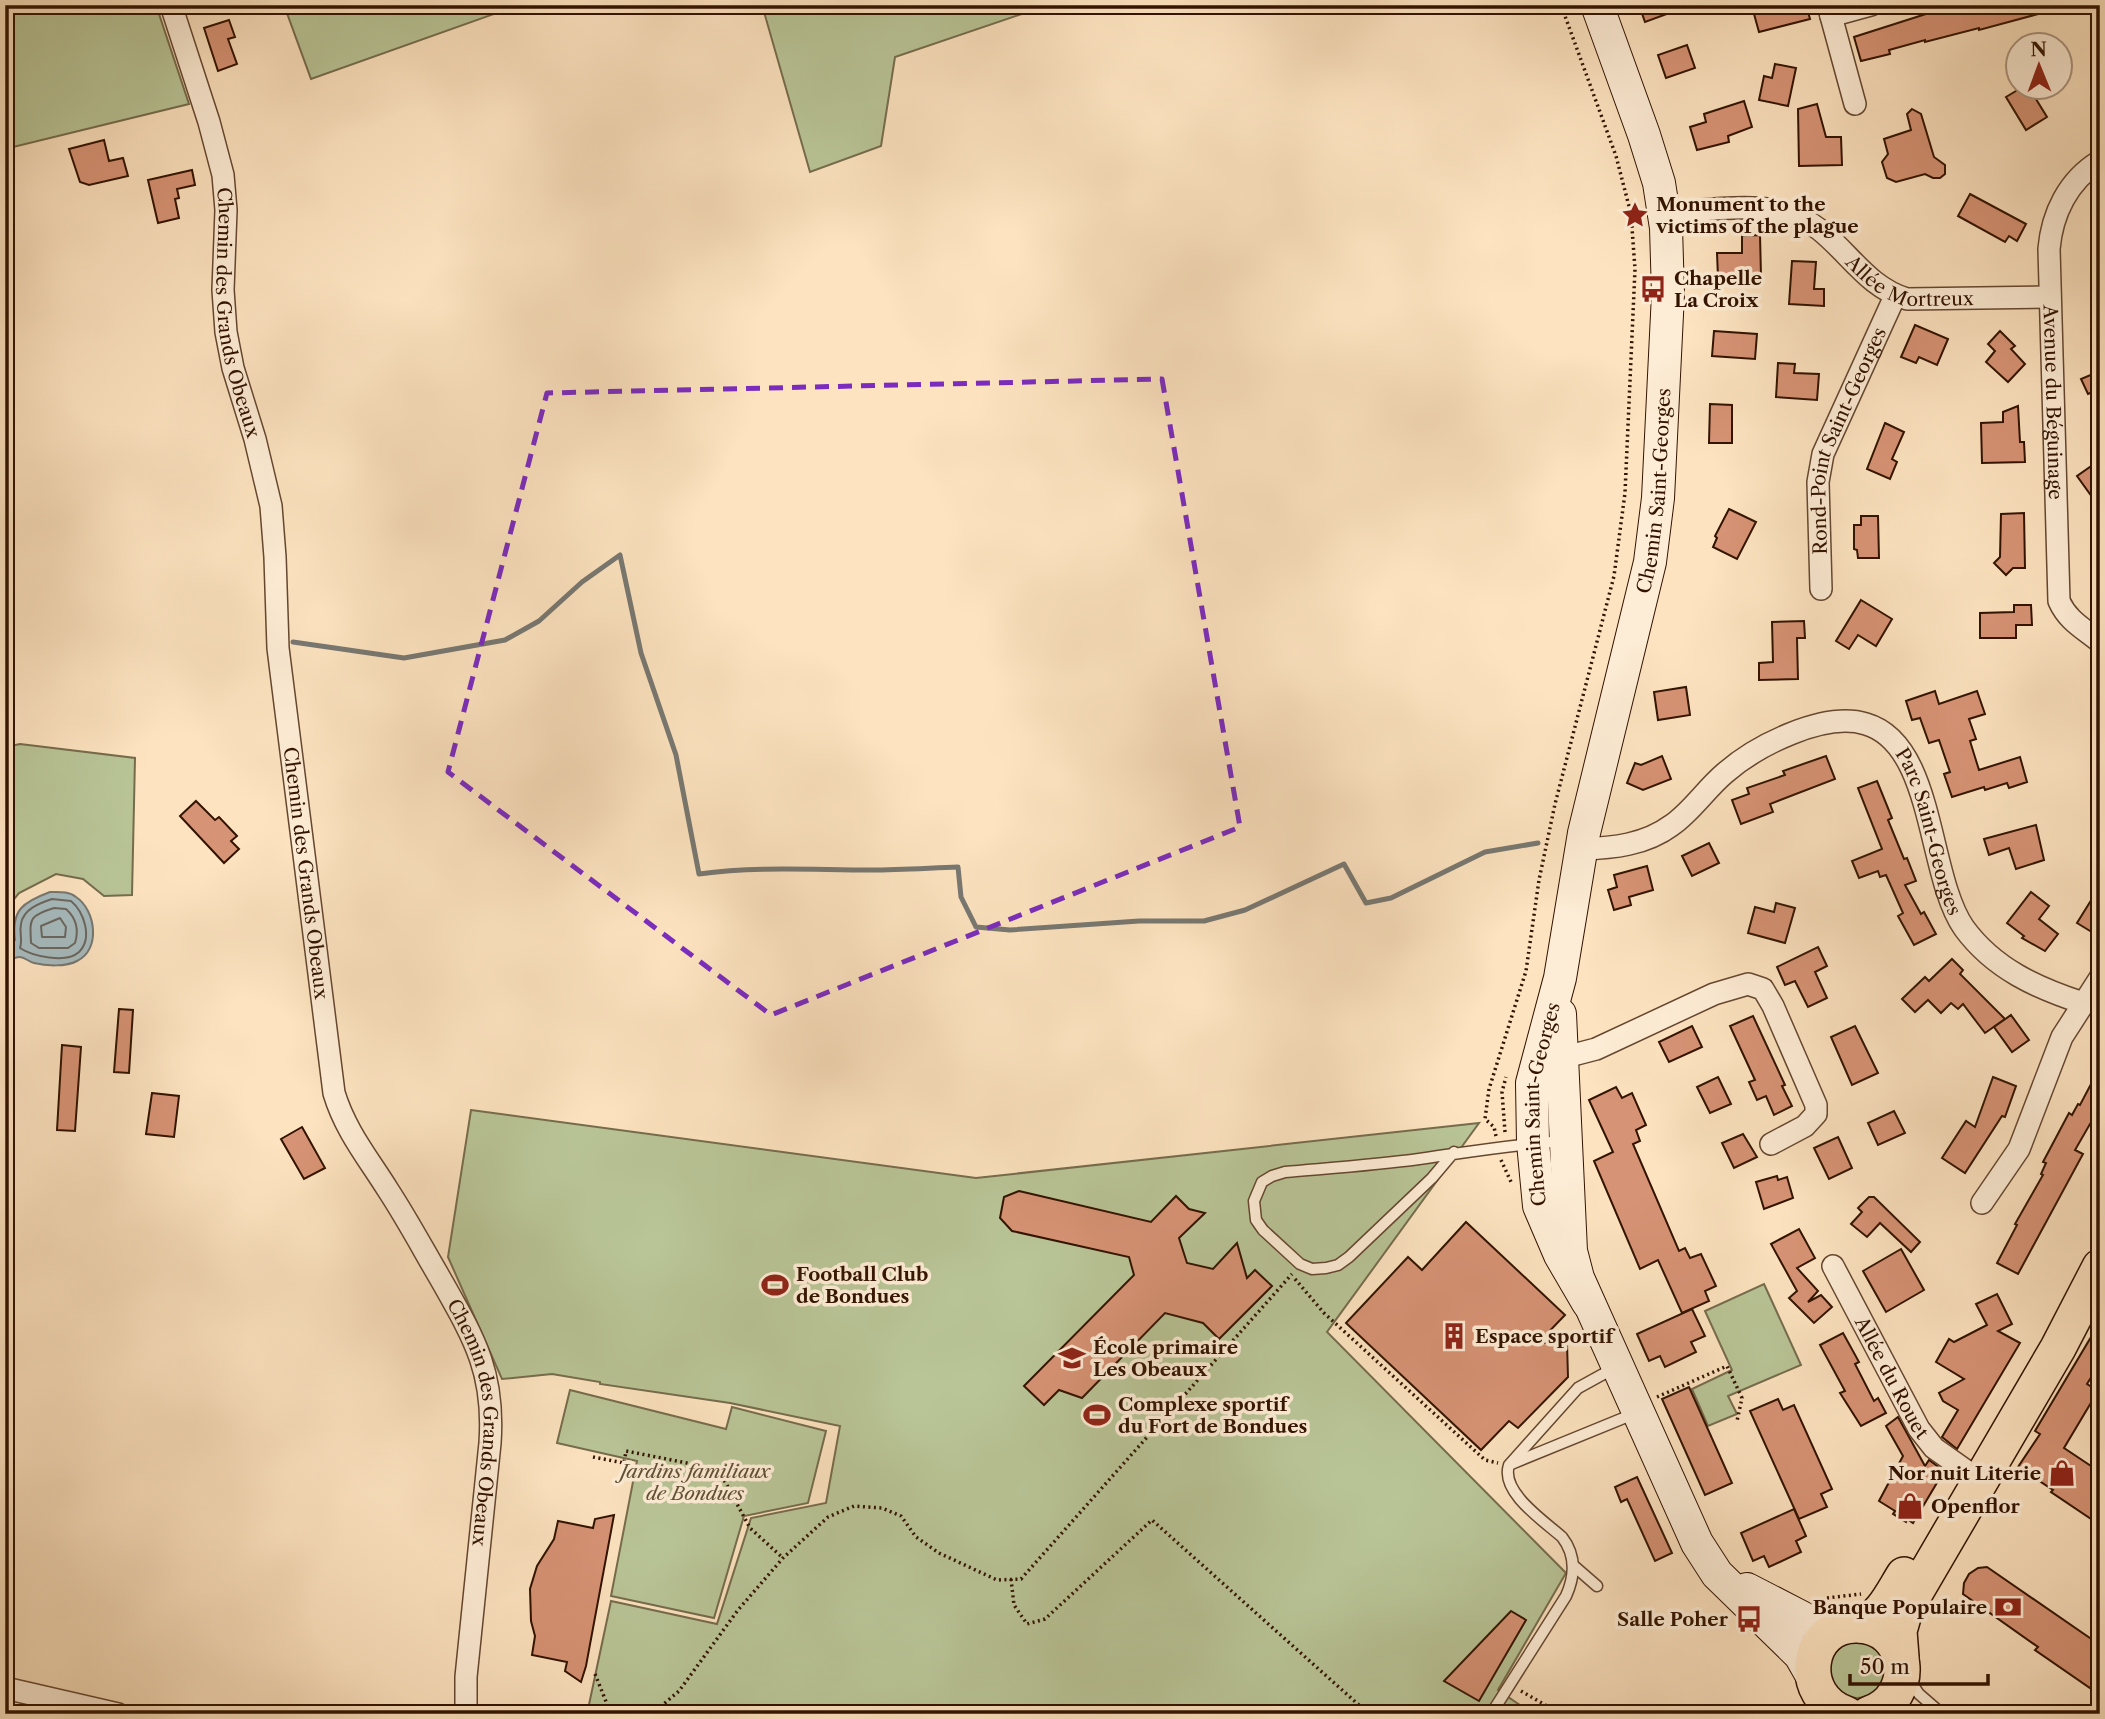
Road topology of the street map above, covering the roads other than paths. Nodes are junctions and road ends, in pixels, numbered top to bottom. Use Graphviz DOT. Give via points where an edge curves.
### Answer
graph roads {
  1 [pos="171,5"];
  2 [pos="1597,5"];
  3 [pos="1871,5"];
  4 [pos="1830,11"];
  5 [pos="1855,104"];
  6 [pos="2100,161"];
  7 [pos="1664,213"];
  8 [pos="1895,296"];
  9 [pos="2050,297"];
  10 [pos="1821,589"];
  11 [pos="2100,642"];
  12 [pos="1581,849"];
  13 [pos="2100,978"];
  14 [pos="2083,1003"];
  15 [pos="1535,1064"];
  16 [pos="1565,1141"];
  17 [pos="1520,1144"];
  18 [pos="1771,1144"];
  19 [pos="1454,1152"];
  20 [pos="1982,1203"];
  21 [pos="2100,1260"];
  22 [pos="1833,1266"];
  23 [pos="2100,1267"];
  24 [pos="1588,1303"];
  25 [pos="1616,1367"];
  26 [pos="1634,1407"];
  27 [pos="1509,1465"];
  28 [pos="1968,1472"];
  29 [pos="1697,1544"];
  30 [pos="1574,1566"];
  31 [pos="1597,1586"];
  32 [pos="1852,1626"];
  33 [pos="1901,1660"];
  34 [pos="5,1689"];
  35 [pos="1814,1691"];
  36 [pos="1493,1711"];
  37 [pos="1864,1713"];
  38 [pos="118,1714"];
  39 [pos="466,1714"];
  40 [pos="1912,1714"];
  41 [pos="1941,1714"];
  1 -- 39 [label="street, Chemin des Grands Obeaux" via="223,175 225,325 271,506 280,663 334,1093 347,1126 472,1335 489,1389 491,1435"];
  2 -- 7 [label="street, Chemin Saint-Georges" via="1652,158"];
  3 -- 4 [label="street"];
  4 -- 5 [label="street"];
  6 -- 9 [label="street, Avenue du Béguinage" via="2073,185 2055,216 2049,249"];
  7 -- 8 [label="street, Allée Mortreux" via="1759,209 1789,213 1821,231 1868,278"];
  7 -- 12 [label="street, Chemin Saint-Georges" via="1668,294 1654,533"];
  8 -- 9 [label="street, Allée Mortreux" via="1922,300"];
  8 -- 10 [label="street, Rond-Point Saint-Georges" via="1823,454 1818,482"];
  9 -- 11 [label="street, Avenue du Béguinage" via="2059,601 2069,619"];
  12 -- 14 [label="street, Parc Saint-Georges" via="1624,846 1659,833 1686,814 1740,761 1778,740 1817,725 1866,723 1891,739 1918,782 1942,881 1966,929 2015,975"];
  12 -- 15 [label="street, Chemin Saint-Georges" via="1560,978"];
  13 -- 14 [label="street"];
  14 -- 20 [label="street" via="2062,1037 2019,1149"];
  15 -- 16 [label="street, Chemin Saint-Georges"];
  15 -- 17 [label="street, Chemin Saint-Georges"];
  15 -- 18 [label="street" via="1597,1049 1733,986 1763,989 1816,1105 1816,1114 1805,1126"];
  16 -- 17 [label="lane"];
  16 -- 24 [label="street, Chemin Saint-Georges" via="1571,1251"];
  17 -- 19 [label="lane"];
  17 -- 24 [label="street, Chemin Saint-Georges" via="1539,1206"];
  19 -- 19 [label="lane" via="1272,1176 1262,1182 1254,1201 1256,1220 1300,1264 1312,1269 1338,1265"];
  21 -- 28 [label="main road"];
  22 -- 28 [label="street, Allée du Rouet" via="1926,1441"];
  23 -- 33 [label="main road" via="2058,1348 1905,1610 1899,1631"];
  24 -- 25 [label="street, Chemin Saint-Georges"];
  25 -- 26 [label="street, Chemin Saint-Georges"];
  25 -- 27 [label="lane" via="1578,1388"];
  26 -- 27 [label="lane"];
  26 -- 29 [label="street, Chemin Saint-Georges"];
  27 -- 30 [label="lane" via="1511,1489 1562,1537"];
  28 -- 32 [label="main road" via="1876,1616"];
  29 -- 32 [label="street, Chemin Saint-Georges" via="1745,1587 1798,1616 1814,1623"];
  29 -- 35 [label="street, Chemin Saint-Georges" via="1717,1574 1800,1655"];
  30 -- 31 [label="lane"];
  30 -- 36 [label="lane" via="1566,1596"];
  32 -- 33 [label="main road" via="1886,1634"];
  32 -- 35 [label="main road" via="1826,1637 1817,1649"];
  33 -- 37 [label="main road" via="1898,1691 1889,1703"];
  33 -- 41 [label="lane" via="1912,1686"];
  34 -- 38 [label="street"];
  35 -- 37 [label="main road" via="1836,1710"];
  37 -- 40 [label="lane" via="1895,1709"];
}
